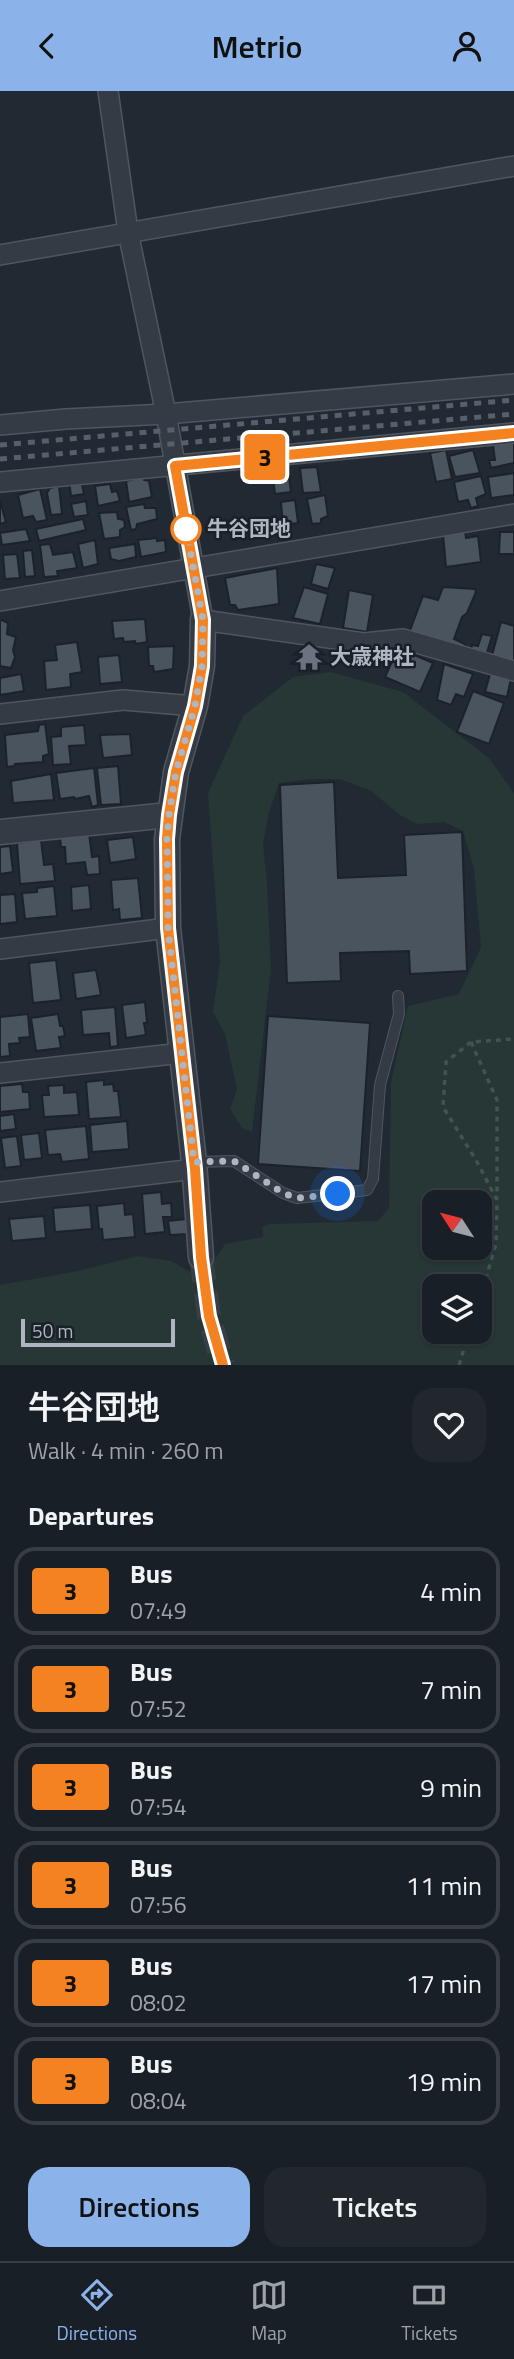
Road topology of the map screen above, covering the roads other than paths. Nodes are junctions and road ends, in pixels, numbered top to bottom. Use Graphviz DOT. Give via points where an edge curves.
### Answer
graph roads {
  1 [pos="108,91"];
  2 [pos="514,166"];
  3 [pos="128,232"];
  4 [pos="0,255"];
  5 [pos="514,384"];
  6 [pos="166,414"];
  7 [pos="0,425"];
  8 [pos="514,433"];
  9 [pos="175,466"];
  10 [pos="0,482"];
  11 [pos="514,514"];
  12 [pos="194,569"];
  13 [pos="0,601"];
  14 [pos="203,620"];
  15 [pos="514,671"];
  16 [pos="195,706"];
  17 [pos="0,713"];
  18 [pos="169,815"];
  19 [pos="0,832"];
  20 [pos="168,928"];
  21 [pos="0,949"];
  22 [pos="398,996"];
  23 [pos="182,1053"];
  24 [pos="0,1073"];
  25 [pos="194,1165"];
  26 [pos="0,1192"];
  27 [pos="201,1257"];
  1 -- 3 [label="street"];
  2 -- 3 [label="street"];
  3 -- 4 [label="street"];
  3 -- 6 [label="street"];
  5 -- 6 [label="street"];
  6 -- 7 [label="street"];
  6 -- 9 [label="street"];
  8 -- 9 [label="street"];
  9 -- 10 [label="street"];
  9 -- 12 [label="street"];
  11 -- 12 [label="street"];
  12 -- 13 [label="street"];
  12 -- 14 [label="street"];
  14 -- 15 [label="street" via="364,643 403,639"];
  14 -- 16 [label="street"];
  16 -- 17 [label="street" via="123,700"];
  16 -- 18 [label="street"];
  18 -- 19 [label="street"];
  18 -- 20 [label="street"];
  20 -- 21 [label="street"];
  20 -- 23 [label="street"];
  22 -- 25 [label="lane" via="399,1014 380,1085 373,1179 367,1190 297,1198 234,1161"];
  23 -- 24 [label="street"];
  23 -- 25 [label="street"];
  25 -- 26 [label="street"];
  25 -- 27 [label="street"];
}
